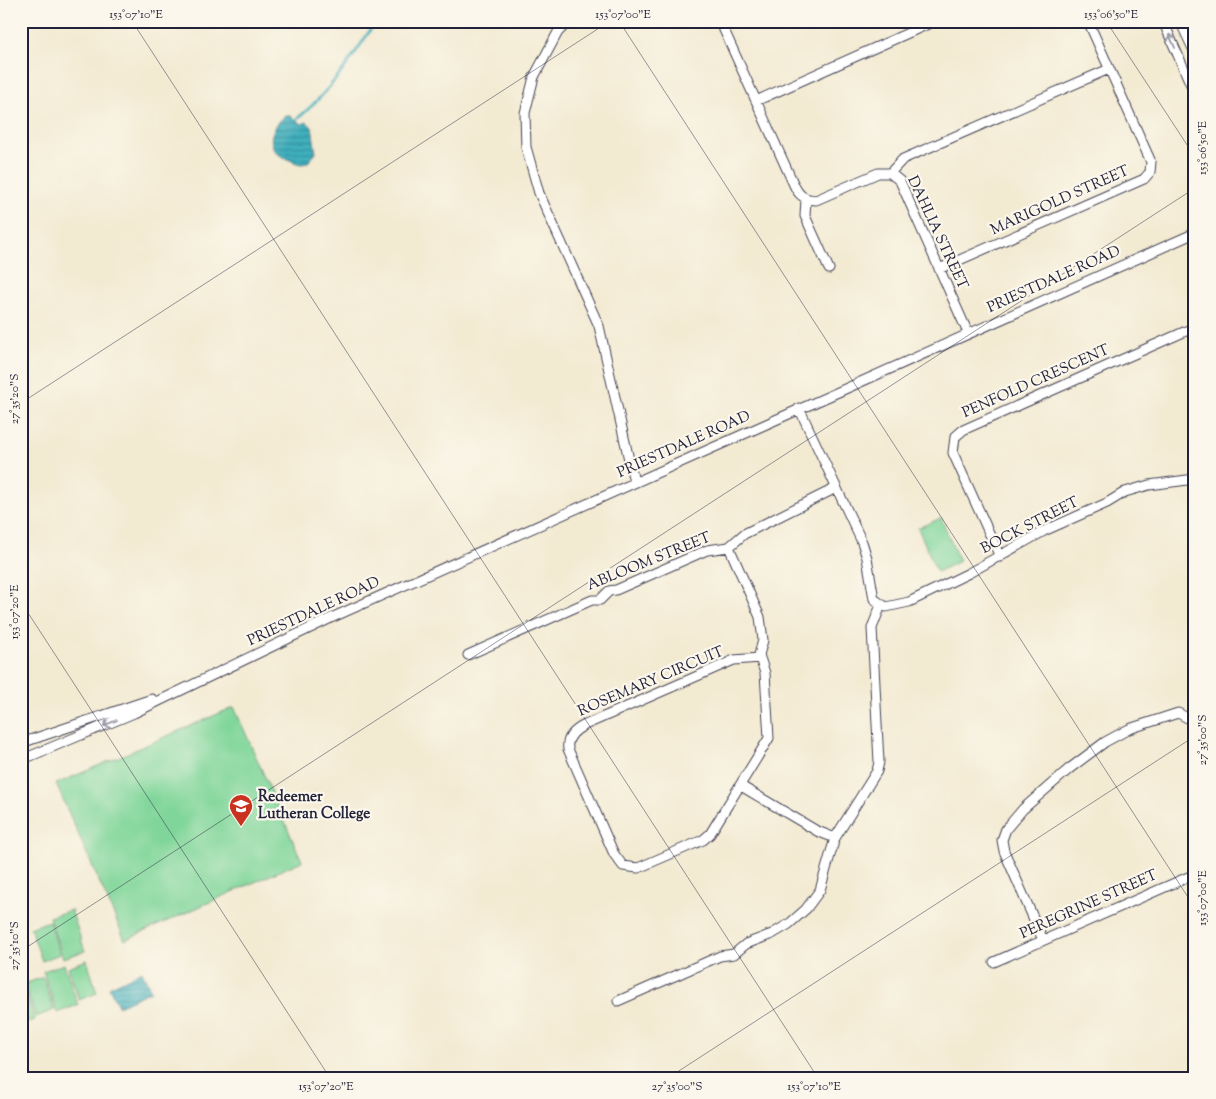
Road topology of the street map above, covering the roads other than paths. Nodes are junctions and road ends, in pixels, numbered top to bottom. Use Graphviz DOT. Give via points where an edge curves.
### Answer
graph roads {
  1 [pos="568,21"];
  2 [pos="720,21"];
  3 [pos="935,21"];
  4 [pos="1088,21"];
  5 [pos="1163,21"];
  6 [pos="1180,21"];
  7 [pos="1195,53"];
  8 [pos="1109,69"];
  9 [pos="1195,94"];
  10 [pos="756,101"];
  11 [pos="890,173"];
  12 [pos="806,199"];
  13 [pos="1195,233"];
  14 [pos="829,269"];
  15 [pos="939,269"];
  16 [pos="1195,327"];
  17 [pos="968,333"];
  18 [pos="799,408"];
  19 [pos="1195,479"];
  20 [pos="634,482"];
  21 [pos="836,488"];
  22 [pos="730,546"];
  23 [pos="1000,557"];
  24 [pos="881,605"];
  25 [pos="468,655"];
  26 [pos="760,658"];
  27 [pos="186,687"];
  28 [pos="1192,720"];
  29 [pos="21,743"];
  30 [pos="21,760"];
  31 [pos="741,786"];
  32 [pos="835,838"];
  33 [pos="1195,874"];
  34 [pos="1044,940"];
  35 [pos="994,962"];
  36 [pos="618,1001"];
  37 [pos="1195,1003"];
  38 [pos="1195,1013"];
  1 -- 20 [label="street" via="558,32 534,77 525,113 526,147 538,193 600,326"];
  2 -- 10 [label="street"];
  3 -- 10 [label="street"];
  4 -- 8 [label="street, MARIGOLD STREET"];
  9 -- 5 [label="street, one-way"];
  6 -- 7 [label="street"];
  8 -- 11 [label="street" via="904,159"];
  8 -- 15 [label="street, MARIGOLD STREET" via="1151,162 1150,172 1144,178"];
  10 -- 12 [label="street" via="798,194"];
  11 -- 12 [label="street" via="878,173 816,200"];
  11 -- 15 [label="street, DAHLIA STREET" via="900,181"];
  12 -- 14 [label="street" via="805,216"];
  13 -- 17 [label="street, PRIESTDALE ROAD"];
  15 -- 17 [label="street, DAHLIA STREET"];
  16 -- 23 [label="street, PENFOLD CRESCENT" via="970,427 955,437 953,453"];
  17 -- 18 [label="street, PRIESTDALE ROAD"];
  18 -- 20 [label="street, PRIESTDALE ROAD"];
  18 -- 21 [label="street"];
  19 -- 23 [label="street, BOCK STREET" via="1149,485 1125,492 1044,531"];
  20 -- 27 [label="street, PRIESTDALE ROAD"];
  21 -- 22 [label="street, ABLOOM STREET" via="744,534"];
  21 -- 24 [label="street" via="862,542 870,571 871,591"];
  22 -- 25 [label="street, ABLOOM STREET" via="707,550 609,591 600,600 592,600"];
  22 -- 26 [label="street, ROSEMARY CIRCUIT" via="760,617 763,640"];
  23 -- 24 [label="street, BOCK STREET" via="909,602 886,607"];
  24 -- 32 [label="street" via="872,628 879,762 877,771"];
  26 -- 31 [label="street, ROSEMARY CIRCUIT" via="765,673 769,738"];
  26 -- 31 [label="street, ROSEMARY CIRCUIT" via="734,660 585,725 574,732 567,743 618,861 631,868 638,868 703,840"];
  27 -- 29 [label="street, PRIESTDALE ROAD"];
  27 -- 30 [label="street, PRIESTDALE ROAD, one-way" via="134,714"];
  28 -- 34 [label="street" via="1178,713 1165,716 1140,724 1105,742 1023,810 1006,829 1002,840 1004,851"];
  31 -- 32 [label="street" via="817,831"];
  32 -- 36 [label="street" via="820,890 789,924 746,944 734,954 720,956"];
  33 -- 34 [label="street, PEREGRINE STREET"];
  34 -- 35 [label="street, PEREGRINE STREET"];
  37 -- 38 [label="street"];
}
